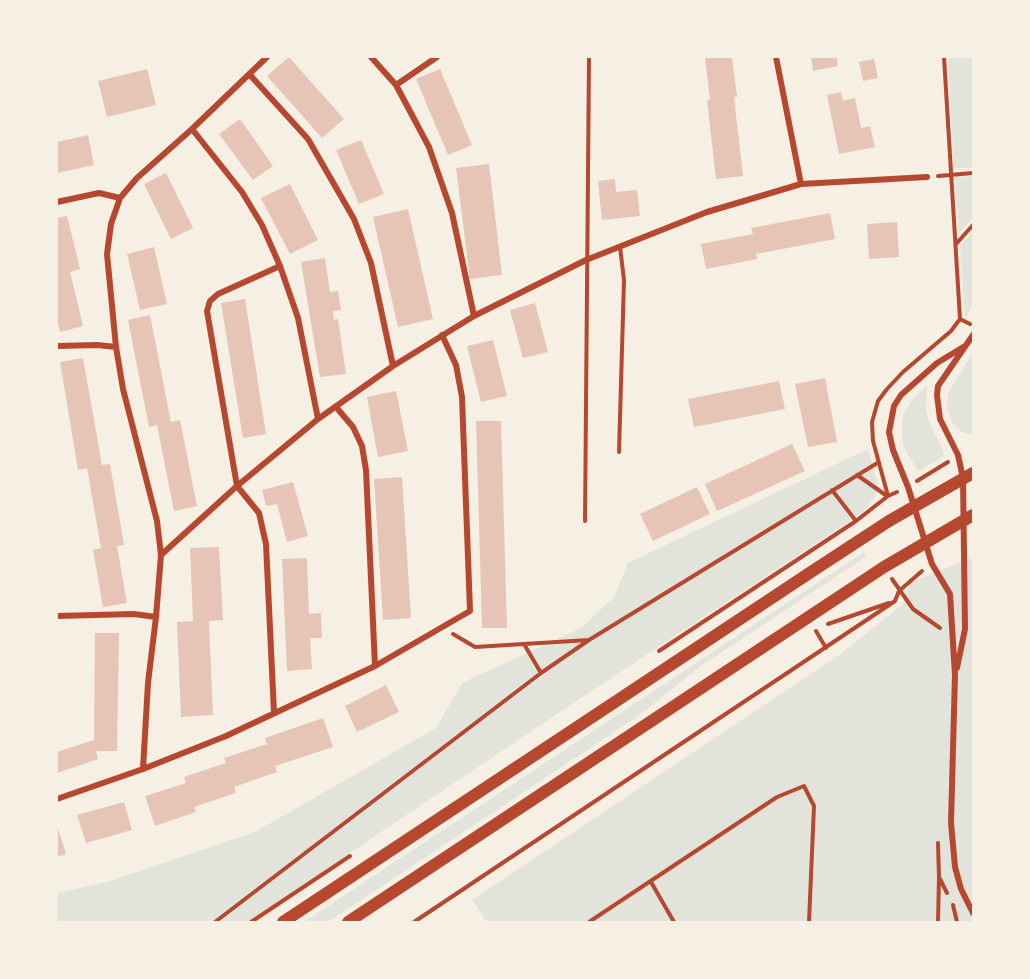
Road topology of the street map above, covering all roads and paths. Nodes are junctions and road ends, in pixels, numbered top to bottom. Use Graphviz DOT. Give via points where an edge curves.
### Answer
graph roads {
  1 [pos="267,57"];
  2 [pos="371,57"];
  3 [pos="437,57"];
  4 [pos="589,57"];
  5 [pos="776,57"];
  6 [pos="944,57"];
  7 [pos="250,75"];
  8 [pos="396,85"];
  9 [pos="192,129"];
  10 [pos="973,173"];
  11 [pos="951,175"];
  12 [pos="927,177"];
  13 [pos="801,184"];
  14 [pos="120,198"];
  15 [pos="57,202"];
  16 [pos="973,225"];
  17 [pos="955,245"];
  18 [pos="620,247"];
  19 [pos="586,260"];
  20 [pos="280,266"];
  21 [pos="474,316"];
  22 [pos="973,326"];
  23 [pos="442,335"];
  24 [pos="973,335"];
  25 [pos="57,346"];
  26 [pos="965,346"];
  27 [pos="116,347"];
  28 [pos="393,366"];
  29 [pos="336,406"];
  30 [pos="318,419"];
  31 [pos="619,452"];
  32 [pos="958,455"];
  33 [pos="879,462"];
  34 [pos="857,475"];
  35 [pos="968,476"];
  36 [pos="237,486"];
  37 [pos="908,487"];
  38 [pos="832,490"];
  39 [pos="888,496"];
  40 [pos="914,507"];
  41 [pos="969,517"];
  42 [pos="585,521"];
  43 [pos="856,521"];
  44 [pos="925,542"];
  45 [pos="161,555"];
  46 [pos="57,616"];
  47 [pos="156,617"];
  48 [pos="442,628"];
  49 [pos="940,628"];
  50 [pos="814,629"];
  51 [pos="589,640"];
  52 [pos="524,644"];
  53 [pos="826,648"];
  54 [pos="652,656"];
  55 [pos="375,666"];
  56 [pos="541,673"];
  57 [pos="955,675"];
  58 [pos="274,712"];
  59 [pos="143,769"];
  60 [pos="57,799"];
  61 [pos="359,850"];
  62 [pos="939,877"];
  63 [pos="651,882"];
  64 [pos="973,913"];
  65 [pos="215,922"];
  66 [pos="251,922"];
  67 [pos="283,922"];
  68 [pos="348,922"];
  69 [pos="414,922"];
  70 [pos="589,922"];
  71 [pos="674,922"];
  72 [pos="809,922"];
  73 [pos="938,922"];
  1 -- 7 [label="street"];
  2 -- 8 [label="street"];
  3 -- 8 [label="street"];
  4 -- 19 [label="lane"];
  5 -- 13 [label="street"];
  6 -- 11 [label="path"];
  7 -- 9 [label="street"];
  7 -- 28 [label="street" via="308,139 354,219 371,263"];
  8 -- 21 [label="street" via="429,147 452,213"];
  9 -- 14 [label="street"];
  9 -- 20 [label="street" via="242,192"];
  10 -- 11 [label="path"];
  11 -- 12 [label="path"];
  11 -- 17 [label="path"];
  12 -- 13 [label="street"];
  13 -- 18 [label="street" via="707,212"];
  14 -- 15 [label="street" via="99,193"];
  14 -- 27 [label="street" via="107,255"];
  16 -- 17 [label="path"];
  17 -- 22 [label="path" via="960,318"];
  18 -- 19 [label="street"];
  18 -- 31 [label="lane" via="624,287"];
  19 -- 21 [label="street"];
  19 -- 42 [label="lane"];
  20 -- 30 [label="street" via="298,318"];
  20 -- 36 [label="street" via="218,294 207,311"];
  21 -- 23 [label="street"];
  23 -- 28 [label="street"];
  23 -- 48 [label="street" via="456,365 462,397 470,610"];
  24 -- 26 [label="street"];
  25 -- 27 [label="street"];
  26 -- 32 [label="street" via="938,386 937,395 940,419"];
  26 -- 37 [label="street" via="918,378 894,406 891,442"];
  27 -- 45 [label="street" via="157,521"];
  28 -- 29 [label="street"];
  29 -- 30 [label="street"];
  29 -- 55 [label="street" via="362,446 366,470"];
  30 -- 36 [label="street"];
  32 -- 35 [label="street"];
  32 -- 37 [label="path"];
  33 -- 34 [label="path"];
  34 -- 38 [label="path"];
  34 -- 39 [label="path"];
  35 -- 40 [label="main road"];
  35 -- 41 [label="street"];
  36 -- 45 [label="street"];
  36 -- 58 [label="street" via="259,513 266,544"];
  37 -- 39 [label="path"];
  37 -- 40 [label="street"];
  38 -- 43 [label="path"];
  38 -- 51 [label="path"];
  39 -- 43 [label="path"];
  40 -- 44 [label="street"];
  40 -- 67 [label="main road"];
  41 -- 44 [label="main road"];
  41 -- 57 [label="street" via="965,629"];
  43 -- 54 [label="path"];
  44 -- 57 [label="street" via="932,564 950,594"];
  44 -- 68 [label="main road"];
  45 -- 47 [label="street"];
  46 -- 47 [label="street"];
  47 -- 59 [label="street"];
  48 -- 52 [label="path" via="475,646"];
  48 -- 55 [label="street"];
  49 -- 53 [label="path" via="913,609 899,591 895,601"];
  50 -- 53 [label="path"];
  51 -- 52 [label="path"];
  51 -- 56 [label="path"];
  52 -- 56 [label="path"];
  53 -- 69 [label="path"];
  55 -- 58 [label="street"];
  56 -- 65 [label="path"];
  57 -- 64 [label="street" via="951,823 955,867"];
  58 -- 59 [label="street"];
  59 -- 60 [label="street"];
  61 -- 66 [label="path"];
  62 -- 73 [label="path"];
  63 -- 70 [label="path"];
  63 -- 71 [label="path"];
  63 -- 72 [label="path" via="777,797 804,786 814,806"];
}
